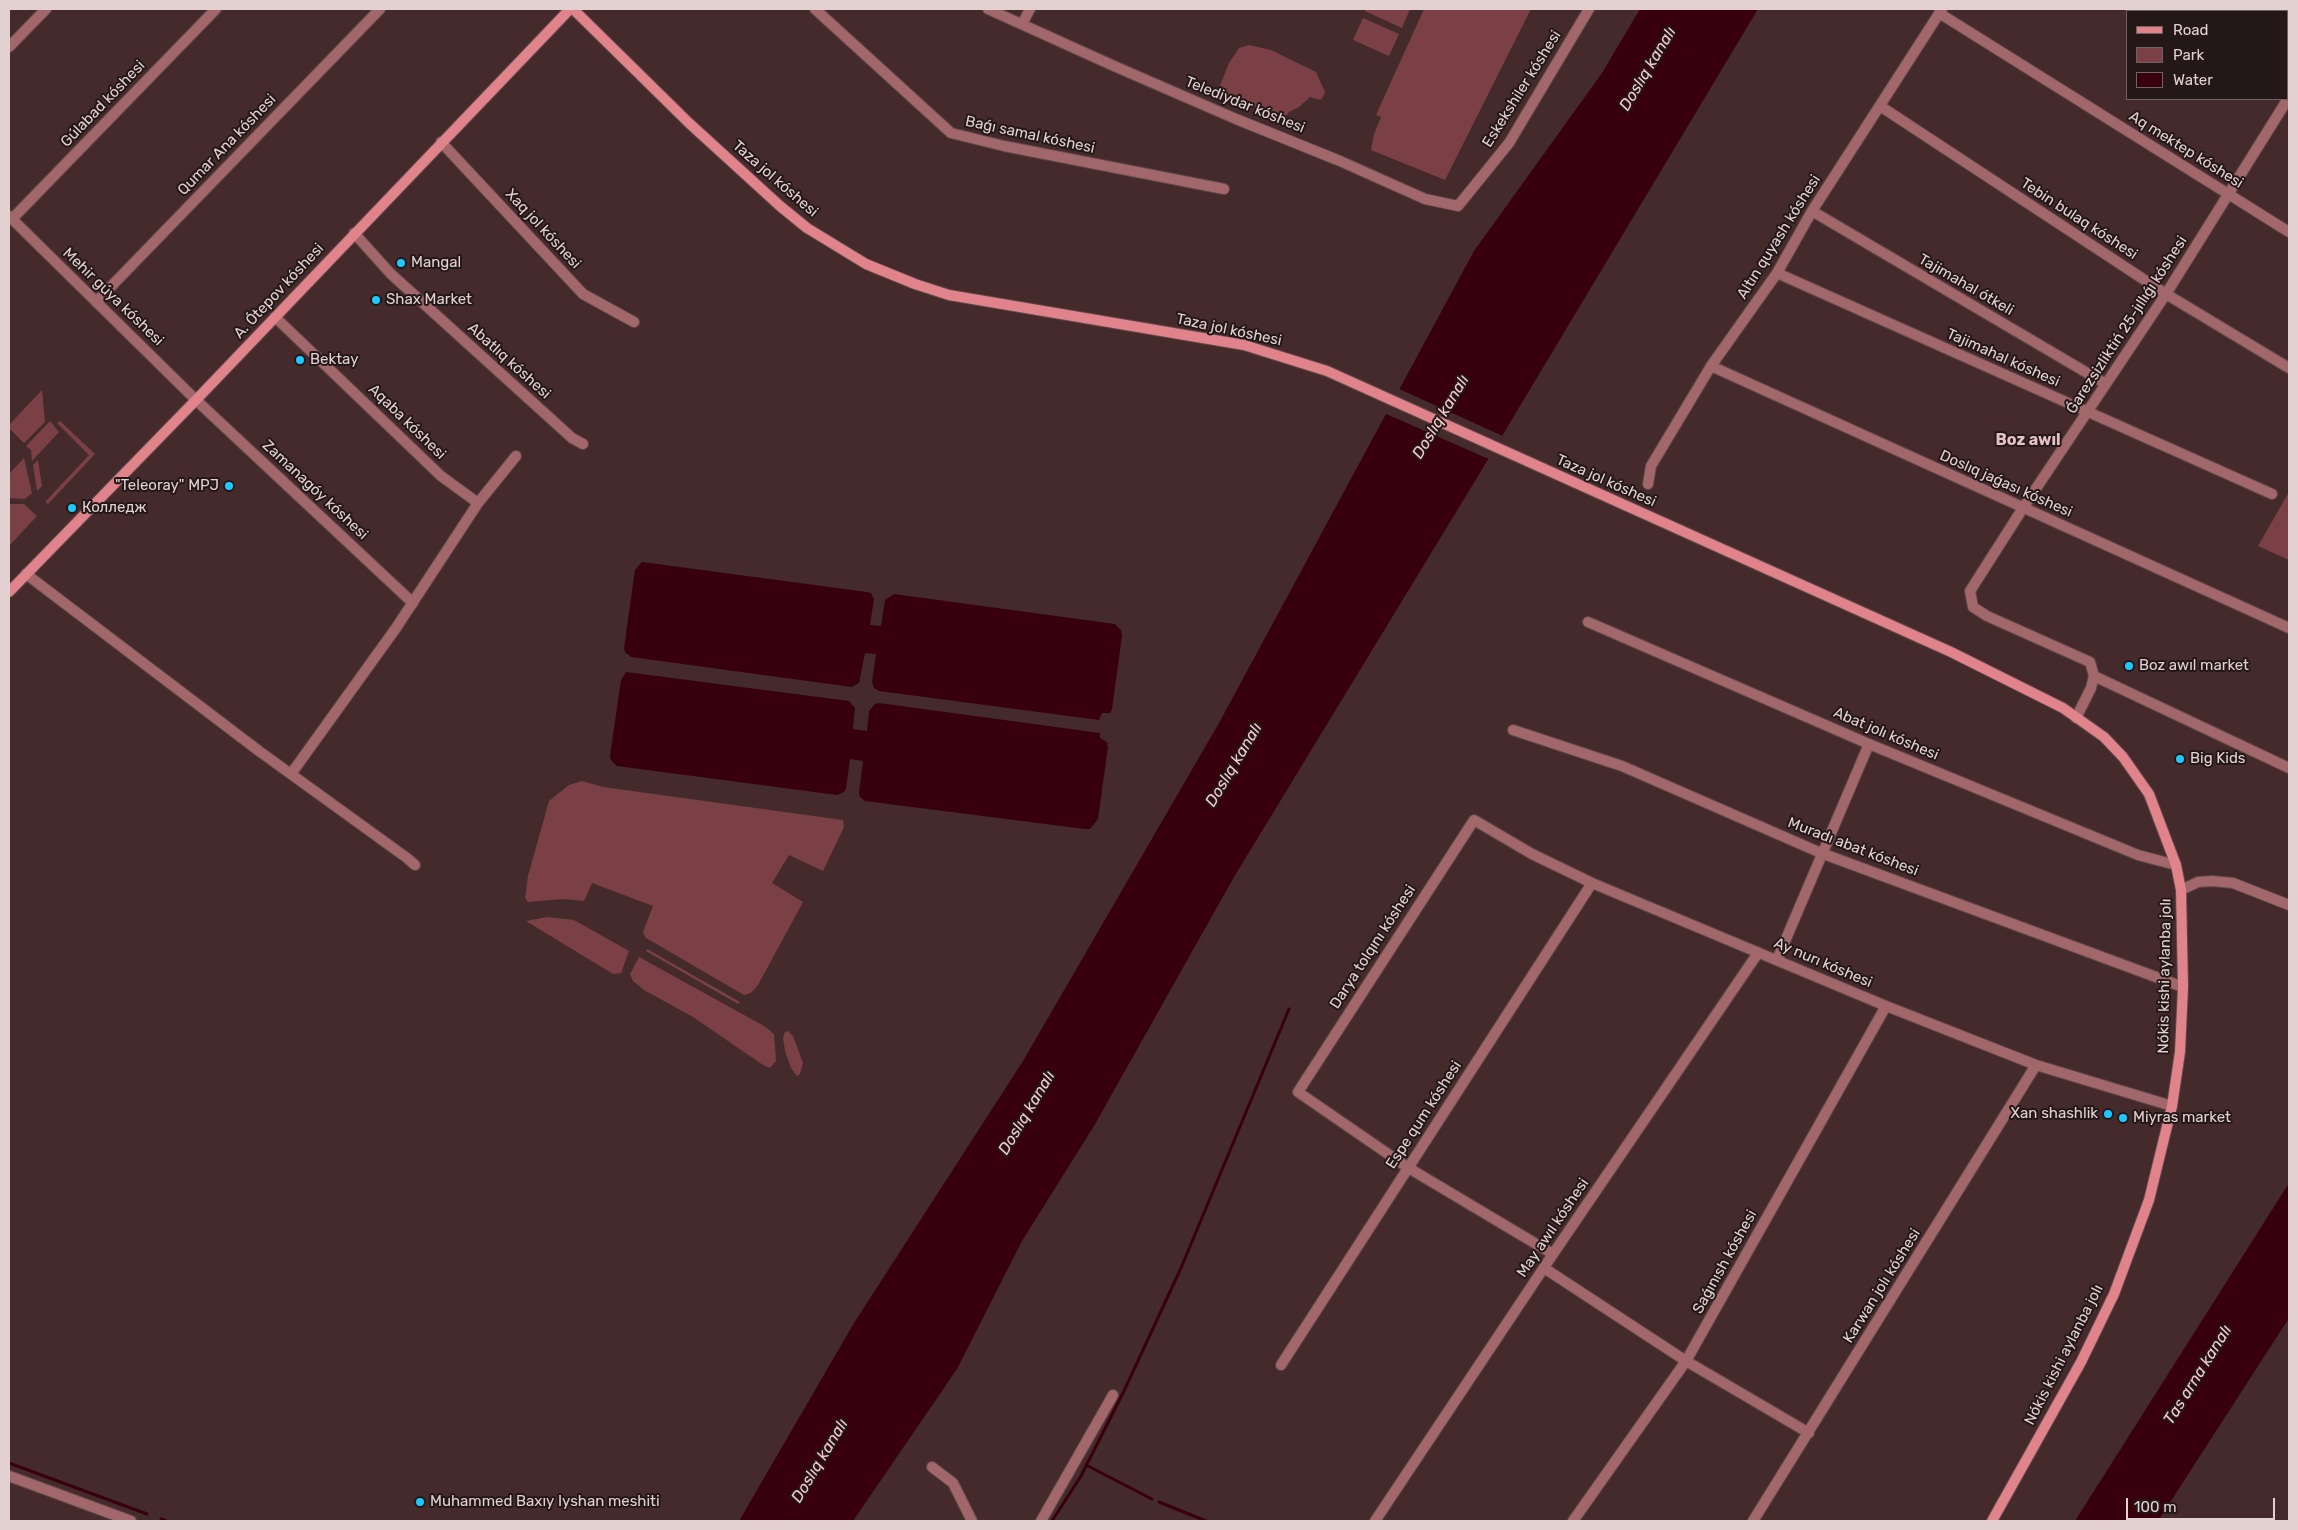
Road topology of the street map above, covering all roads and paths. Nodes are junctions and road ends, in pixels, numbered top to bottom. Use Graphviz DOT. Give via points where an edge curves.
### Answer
graph roads {
  1 [pos="46,9"];
  2 [pos="216,9"];
  3 [pos="380,9"];
  4 [pos="572,9"];
  5 [pos="815,9"];
  6 [pos="988,9"];
  7 [pos="1030,9"];
  8 [pos="1589,9"];
  9 [pos="1941,11"];
  10 [pos="1022,24"];
  11 [pos="9,47"];
  12 [pos="2287,100"];
  13 [pos="1880,106"];
  14 [pos="440,142"];
  15 [pos="1224,189"];
  16 [pos="2228,194"];
  17 [pos="1458,206"];
  18 [pos="1812,211"];
  19 [pos="10,218"];
  20 [pos="2289,232"];
  21 [pos="354,233"];
  22 [pos="1778,273"];
  23 [pos="2166,294"];
  24 [pos="96,302"];
  25 [pos="275,317"];
  26 [pos="634,322"];
  27 [pos="1711,366"];
  28 [pos="2289,368"];
  29 [pos="2106,384"];
  30 [pos="196,400"];
  31 [pos="2088,414"];
  32 [pos="583,444"];
  33 [pos="516,456"];
  34 [pos="1648,484"];
  35 [pos="2272,494"];
  36 [pos="478,503"];
  37 [pos="2023,508"];
  38 [pos="26,574"];
  39 [pos="9,592"];
  40 [pos="413,603"];
  41 [pos="1588,622"];
  42 [pos="2289,628"];
  43 [pos="1951,652"];
  44 [pos="2094,676"];
  45 [pos="2076,718"];
  46 [pos="1513,730"];
  47 [pos="1869,744"];
  48 [pos="2289,768"];
  49 [pos="291,774"];
  50 [pos="1474,820"];
  51 [pos="1821,853"];
  52 [pos="415,865"];
  53 [pos="2176,865"];
  54 [pos="1592,883"];
  55 [pos="2182,890"];
  56 [pos="2289,905"];
  57 [pos="1758,953"];
  58 [pos="1777,960"];
  59 [pos="2183,987"];
  60 [pos="1886,1006"];
  61 [pos="2036,1065"];
  62 [pos="2172,1106"];
  63 [pos="1407,1167"];
  64 [pos="1553,1254"];
  65 [pos="1544,1268"];
  66 [pos="1686,1361"];
  67 [pos="1281,1364"];
  68 [pos="1113,1395"];
  69 [pos="1809,1434"];
  70 [pos="932,1467"];
  71 [pos="9,1476"];
  72 [pos="131,1521"];
  73 [pos="972,1521"];
  74 [pos="1041,1521"];
  75 [pos="1375,1521"];
  76 [pos="1573,1521"];
  77 [pos="1753,1521"];
  78 [pos="1992,1521"];
  1 -- 11 [label="street"];
  2 -- 19 [label="street, Gúlabad kóshesi"];
  3 -- 24 [label="street, Qumar Ana kóshesi"];
  4 -- 14 [label="main road, A. Ótepov kóshesi"];
  4 -- 43 [label="main road, Taza jol kóshesi" via="780,206 807,228 866,264 949,295 1244,345 1327,371"];
  5 -- 15 [label="street, Baǵı samal kóshesi" via="951,133"];
  6 -- 10 [label="street, Telediydar kóshesi"];
  7 -- 10 [label="street"];
  8 -- 17 [label="street, Eskekshiler kóshesi" via="1509,143"];
  9 -- 13 [label="street, Altın quyash kóshesi"];
  9 -- 16 [label="street, Aq mektep kóshesi"];
  10 -- 17 [label="street, Telediydar kóshesi" via="1140,78 1426,199"];
  12 -- 16 [label="street, Ǵarezsizliktiń 25-jıllıǵı kóshesi"];
  13 -- 18 [label="street, Altın quyash kóshesi"];
  13 -- 23 [label="street, Tebin bulaq kóshesi"];
  14 -- 21 [label="main road, A. Ótepov kóshesi"];
  14 -- 26 [label="street, Xaq jol kóshesi" via="583,294"];
  16 -- 20 [label="street, Aq mektep kóshesi"];
  16 -- 23 [label="street, Ǵarezsizliktiń 25-jıllıǵı kóshesi"];
  18 -- 22 [label="street, Altın quyash kóshesi"];
  18 -- 29 [label="street, Tajimahal ótkeli"];
  19 -- 24 [label="street, Mehir gúyа kóshesi"];
  21 -- 25 [label="main road, A. Ótepov kóshesi"];
  21 -- 32 [label="street, Abatlıq kóshesi" via="391,274 572,438"];
  22 -- 27 [label="street, Altın quyash kóshesi"];
  22 -- 31 [label="street, Tajimahal kóshesi"];
  23 -- 28 [label="street, Tebin bulaq kóshesi"];
  23 -- 29 [label="street, Ǵarezsizliktiń 25-jıllıǵı kóshesi"];
  24 -- 30 [label="street, Mehir gúyа kóshesi"];
  25 -- 30 [label="main road, A. Ótepov kóshesi"];
  25 -- 36 [label="street, Aqaba kóshesi" via="441,476"];
  27 -- 34 [label="street, Altın quyash kóshesi" via="1651,466"];
  27 -- 37 [label="street, Doslıq jaǵası kóshesi"];
  29 -- 31 [label="street, Ǵarezsizliktiń 25-jıllıǵı kóshesi"];
  30 -- 38 [label="main road, A. Ótepov kóshesi"];
  30 -- 40 [label="street, Zamanagóy kóshesi"];
  31 -- 35 [label="street, Tajimahal kóshesi"];
  31 -- 37 [label="street, Ǵarezsizliktiń 25-jıllıǵı kóshesi"];
  33 -- 36 [label="street"];
  36 -- 40 [label="street"];
  37 -- 42 [label="street, Doslıq jaǵası kóshesi"];
  37 -- 44 [label="street, Ǵarezsizliktiń 25-jıllıǵı kóshesi" via="1970,591 1973,607 2090,662"];
  38 -- 39 [label="main road, A. Ótepov kóshesi"];
  38 -- 49 [label="street"];
  40 -- 49 [label="street"];
  41 -- 47 [label="street, Abat jolı kóshesi"];
  43 -- 45 [label="main road, Nókis kishi aylanba jolı" via="2063,708"];
  44 -- 45 [label="street"];
  44 -- 48 [label="street"];
  45 -- 53 [label="main road, Nókis kishi aylanba jolı" via="2104,736 2149,794"];
  46 -- 51 [label="street, Muradı abat kóshesi" via="1622,766"];
  47 -- 51 [label="street"];
  47 -- 53 [label="street, Abat jolı kóshesi" via="2138,854"];
  49 -- 52 [label="street"];
  50 -- 54 [label="street, Ay nurı kóshesi" via="1532,854"];
  50 -- 63 [label="street, Darya tolqını kóshesi" via="1298,1092"];
  51 -- 58 [label="street"];
  51 -- 59 [label="street, Muradı abat kóshesi"];
  53 -- 55 [label="main road, Nókis kishi aylanba jolı"];
  54 -- 57 [label="street, Ay nurı kóshesi"];
  54 -- 63 [label="street, Espe qum kóshesi"];
  55 -- 56 [label="street" via="2198,882 2233,883"];
  55 -- 59 [label="main road, Nókis kishi aylanba jolı"];
  57 -- 58 [label="street, Ay nurı kóshesi"];
  57 -- 64 [label="street, May awıl kóshesi"];
  58 -- 60 [label="street, Ay nurı kóshesi"];
  59 -- 62 [label="main road, Nókis kishi aylanba jolı" via="2180,1052"];
  60 -- 61 [label="street, Ay nurı kóshesi"];
  60 -- 66 [label="street, Saǵınısh kóshesi"];
  61 -- 62 [label="street, Ay nurı kóshesi"];
  61 -- 69 [label="street, Karwan jolı kóshesi"];
  62 -- 78 [label="main road, Nókis kishi aylanba jolı" via="2149,1200 2114,1294 2081,1362"];
  63 -- 64 [label="street"];
  63 -- 67 [label="street, Espe qum kóshesi"];
  64 -- 65 [label="street, May awıl kóshesi"];
  65 -- 66 [label="street"];
  65 -- 75 [label="street, May awıl kóshesi"];
  66 -- 69 [label="street"];
  66 -- 76 [label="street, Saǵınısh kóshesi"];
  68 -- 74 [label="street"];
  69 -- 77 [label="street, Karwan jolı kóshesi"];
  70 -- 73 [label="street" via="953,1482"];
  71 -- 72 [label="street"];
}
